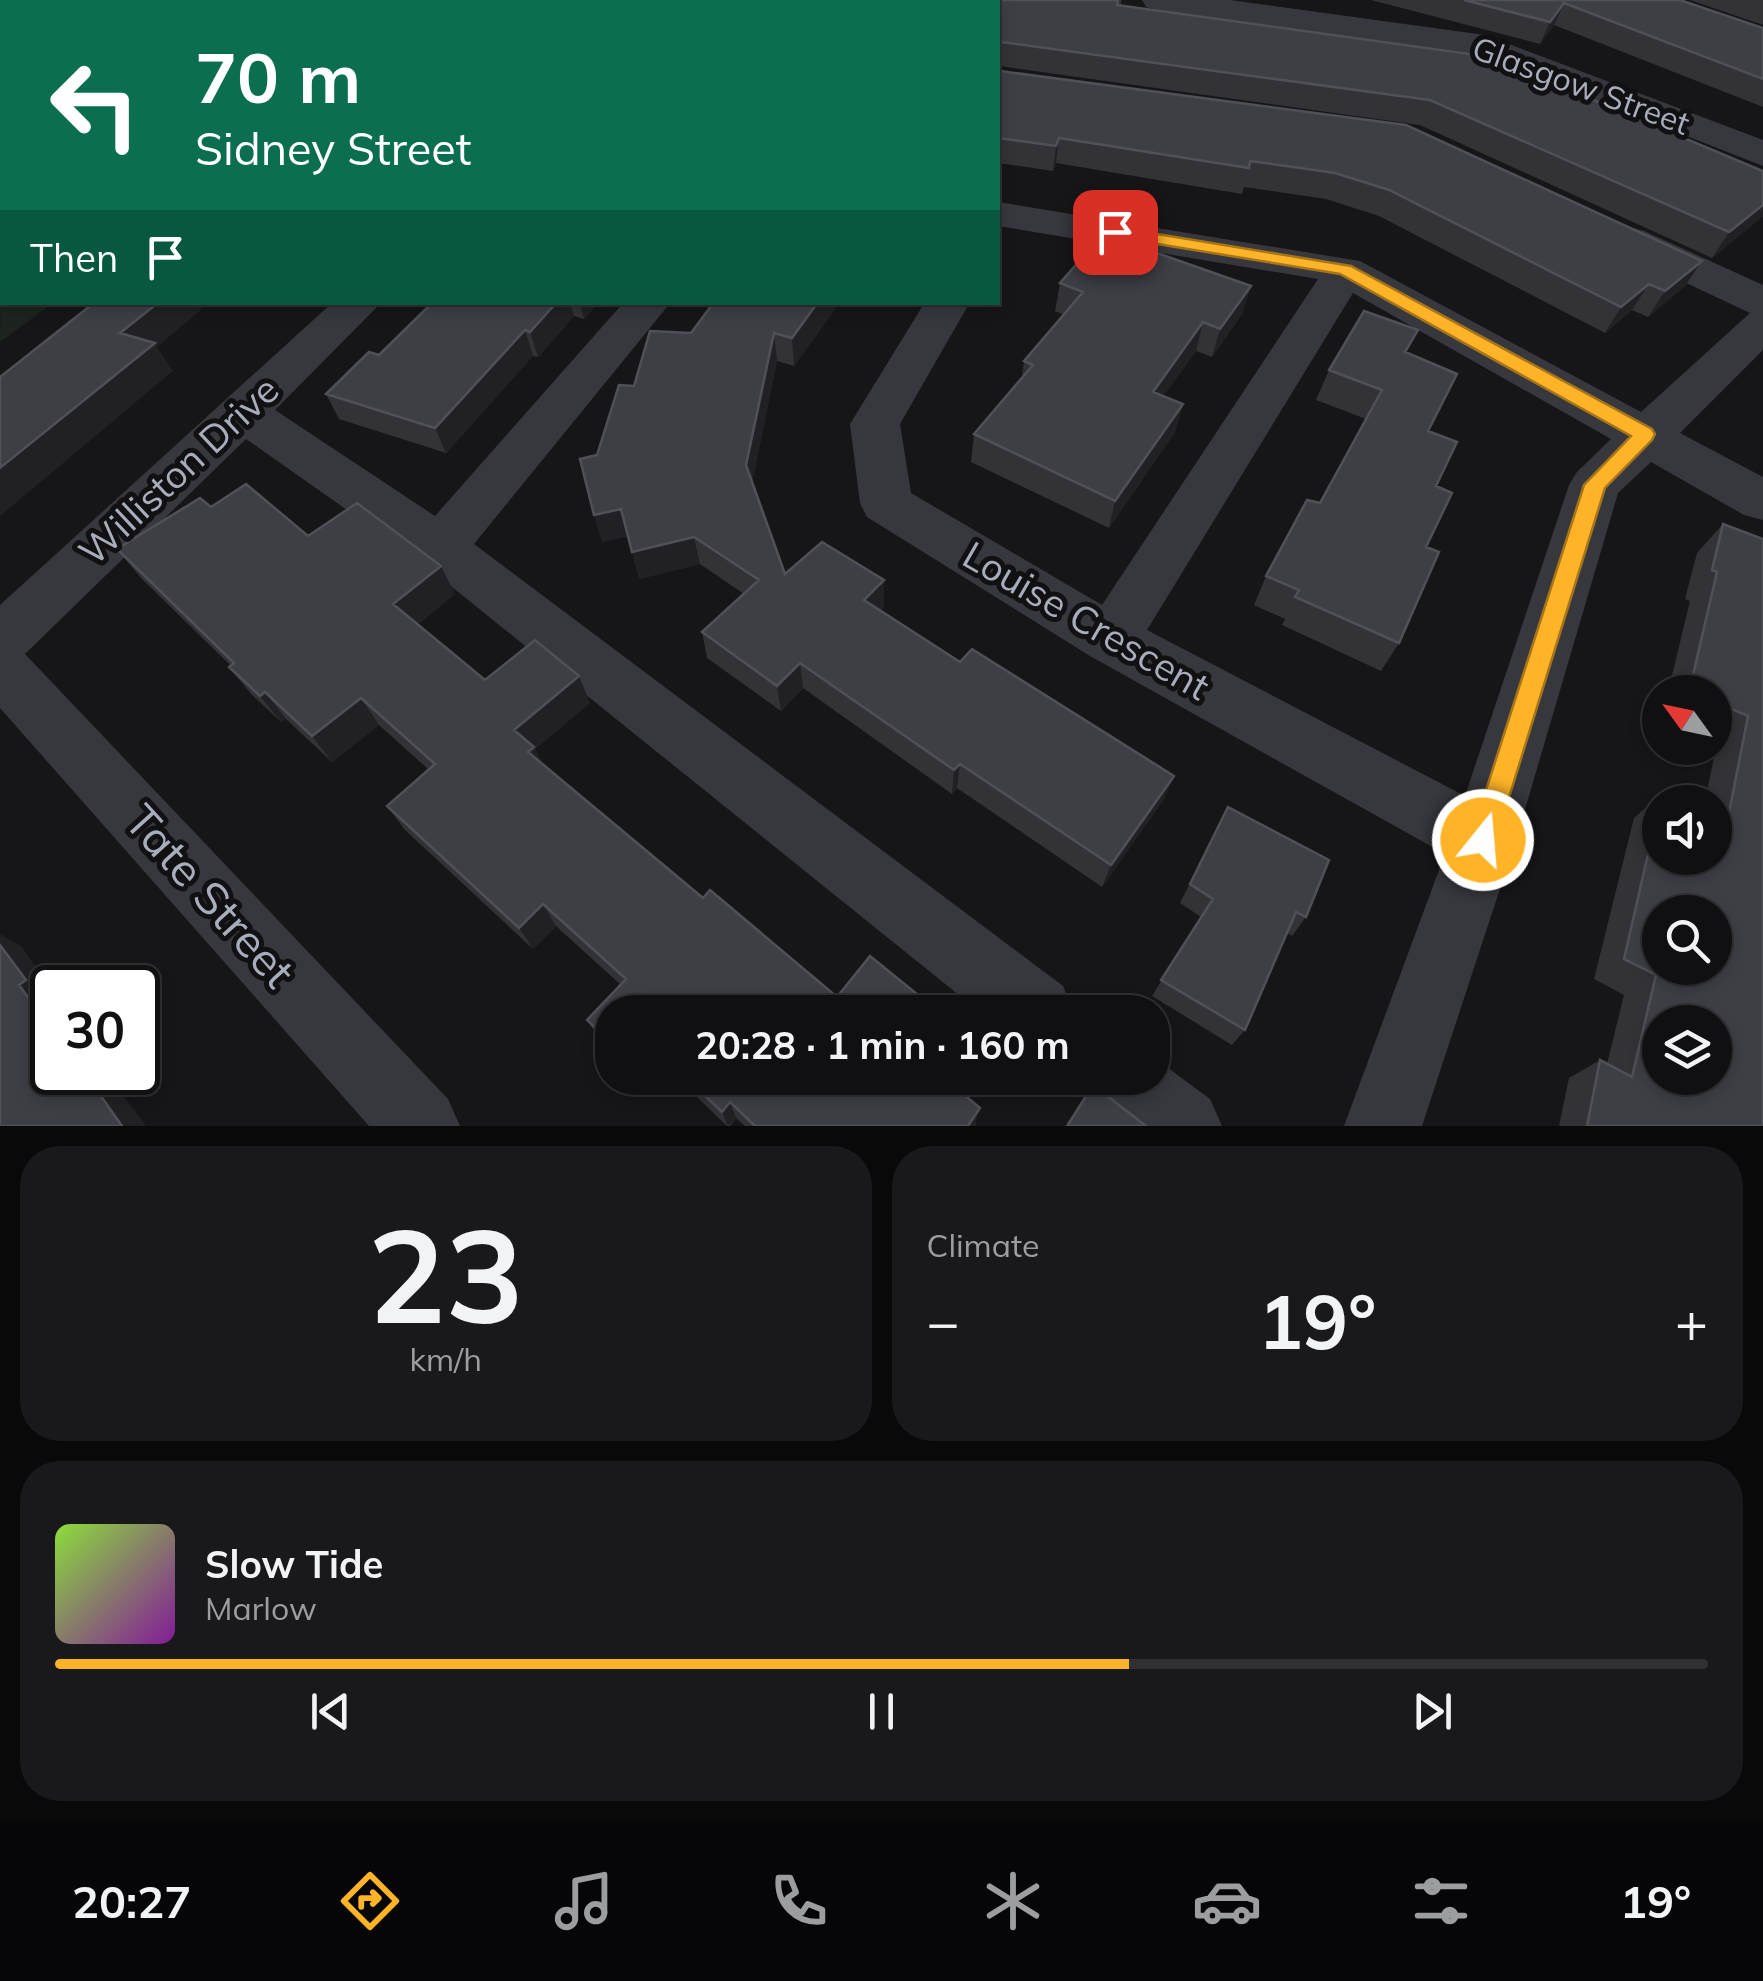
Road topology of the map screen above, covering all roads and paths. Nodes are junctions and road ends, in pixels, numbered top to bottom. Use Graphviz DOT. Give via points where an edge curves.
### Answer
graph roads {
  1 [pos="1158,0"];
  2 [pos="1200,3"];
  3 [pos="1763,154"];
  4 [pos="1000,215"];
  5 [pos="1602,228"];
  6 [pos="1345,270"];
  7 [pos="1763,302"];
  8 [pos="357,305"];
  9 [pos="646,305"];
  10 [pos="946,305"];
  11 [pos="1763,324"];
  12 [pos="241,410"];
  13 [pos="1644,434"];
  14 [pos="1763,501"];
  15 [pos="440,547"];
  16 [pos="1111,639"];
  17 [pos="0,640"];
  18 [pos="0,667"];
  19 [pos="1483,840"];
  20 [pos="1015,995"];
  21 [pos="1142,1095"];
  22 [pos="421,1126"];
  23 [pos="1183,1126"];
  24 [pos="1384,1126"];
  1 -- 2 [label="street, Glasgow Street"];
  2 -- 3 [label="street, Glasgow Street" via="1486,45"];
  4 -- 6 [label="street"];
  5 -- 7 [label="street"];
  6 -- 13 [label="street"];
  6 -- 16 [label="street"];
  8 -- 12 [label="street, Williston Drive"];
  9 -- 15 [label="street"];
  10 -- 16 [label="street, Louise Crescent" via="875,424 886,504"];
  11 -- 13 [label="street"];
  12 -- 15 [label="street"];
  12 -- 17 [label="street, Williston Drive"];
  13 -- 14 [label="street"];
  13 -- 19 [label="street" via="1595,485"];
  15 -- 20 [label="street"];
  16 -- 19 [label="street, Louise Crescent"];
  18 -- 22 [label="street, Tate Street"];
  19 -- 24 [label="street"];
  21 -- 23 [label="street"];
}
